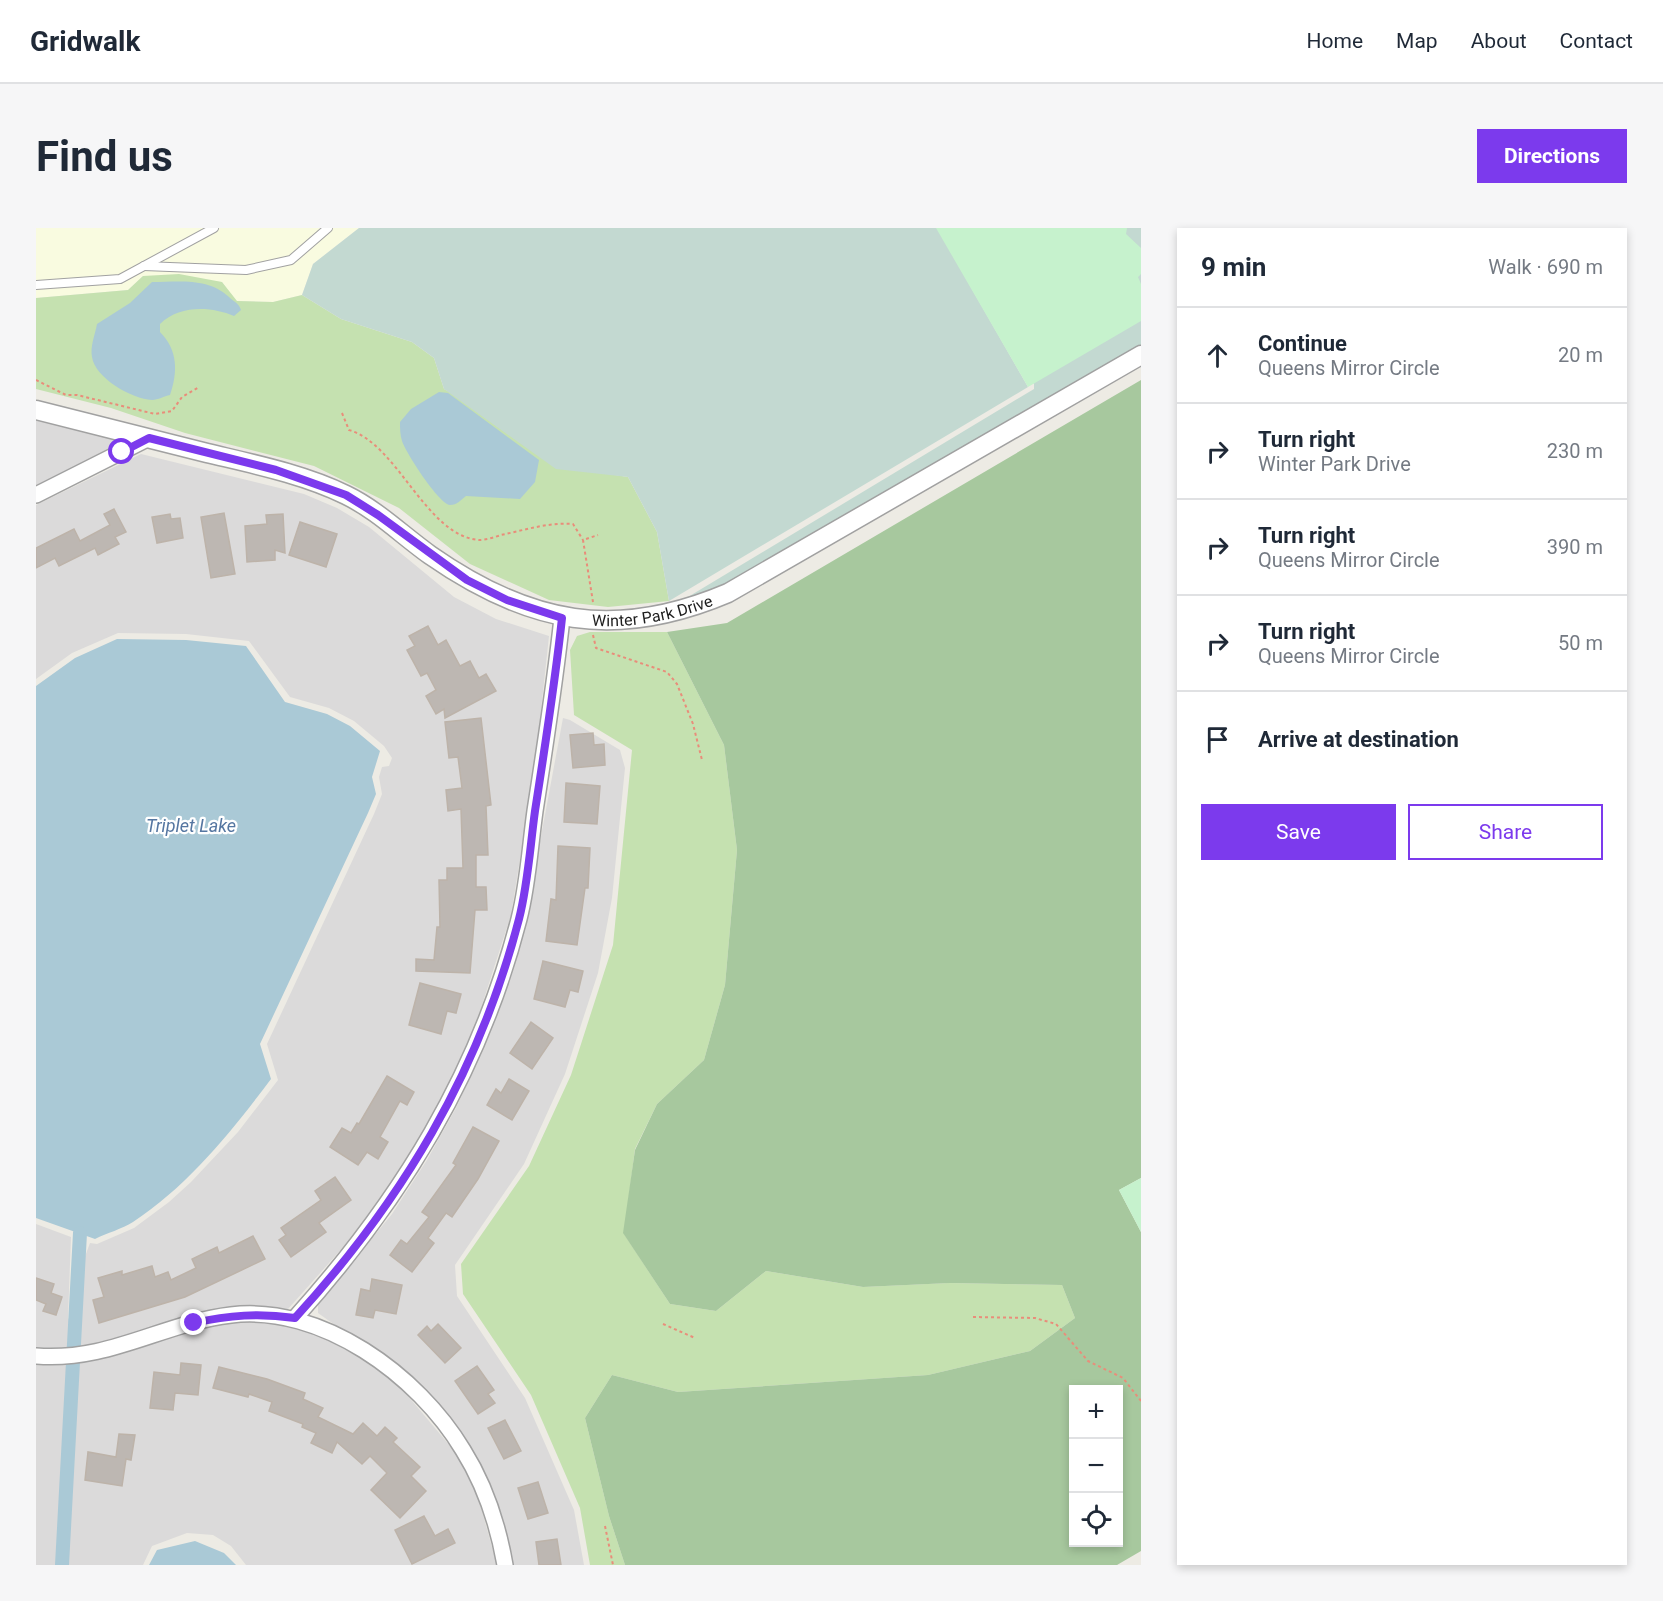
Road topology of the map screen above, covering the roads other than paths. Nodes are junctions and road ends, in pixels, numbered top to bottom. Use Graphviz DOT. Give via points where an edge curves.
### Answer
graph roads {
  1 [pos="214,228"];
  2 [pos="328,228"];
  3 [pos="144,266"];
  4 [pos="36,285"];
  5 [pos="1141,355"];
  6 [pos="36,410"];
  7 [pos="149,438"];
  8 [pos="36,495"];
  9 [pos="562,618"];
  10 [pos="295,1318"];
  11 [pos="36,1356"];
  12 [pos="505,1565"];
  1 -- 3 [label="lane"];
  2 -- 3 [label="lane" via="291,260 246,270"];
  3 -- 4 [label="lane" via="120,279"];
  5 -- 9 [label="street, Winter Park Drive" via="728,593 666,614 593,620"];
  6 -- 7 [label="street, Winter Park Drive"];
  7 -- 8 [label="street"];
  7 -- 9 [label="street, Winter Park Drive" via="276,470 346,495 467,580 507,600"];
  9 -- 10 [label="street" via="520,916 480,1038 450,1104 385,1210"];
  10 -- 11 [label="street" via="231,1315 124,1347 66,1356"];
  10 -- 12 [label="street" via="370,1353 402,1378 434,1412 463,1449 484,1490"];
}
